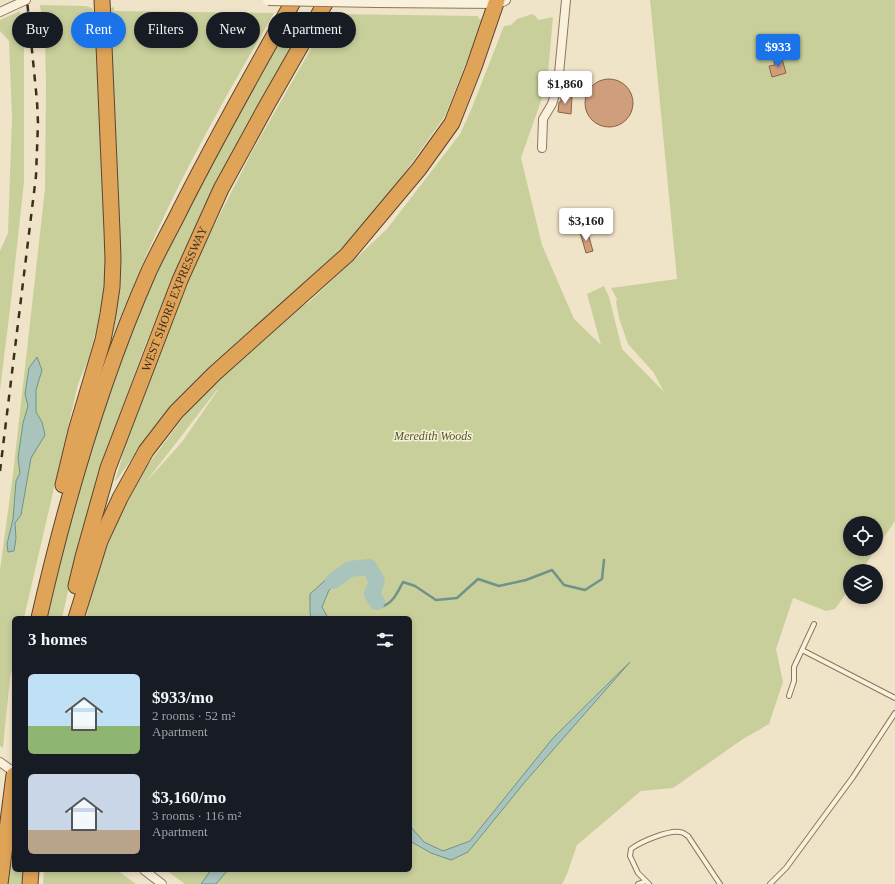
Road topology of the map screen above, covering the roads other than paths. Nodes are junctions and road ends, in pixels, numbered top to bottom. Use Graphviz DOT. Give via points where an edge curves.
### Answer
graph roads {
  1 [pos="26,0"];
  2 [pos="102,0"];
  3 [pos="268,0"];
  4 [pos="294,0"];
  5 [pos="327,0"];
  6 [pos="566,0"];
  7 [pos="499,1"];
  8 [pos="0,12"];
  9 [pos="542,148"];
  10 [pos="38,616"];
  11 [pos="38,616"];
  12 [pos="69,616"];
  13 [pos="77,616"];
  14 [pos="814,624"];
  15 [pos="802,650"];
  16 [pos="789,696"];
  17 [pos="895,698"];
  18 [pos="895,713"];
  19 [pos="0,762"];
  20 [pos="12,771"];
  21 [pos="12,789"];
  22 [pos="147,872"];
  23 [pos="648,882"];
  24 [pos="0,884"];
  25 [pos="162,884"];
  26 [pos="638,884"];
  27 [pos="720,884"];
  28 [pos="770,884"];
  1 -- 8 [label="street"];
  2 -- 10 [label="highway" via="112,287 103,340 76,431 48,550"];
  3 -- 7 [label="street, bridge"];
  4 -- 11 [label="highway" via="197,176 149,271 110,367 79,463"];
  5 -- 12 [label="highway, WEST SHORE EXPRESSWAY" via="221,189 180,280 108,468"];
  6 -- 9 [label="street" via="558,84 552,104 543,119"];
  7 -- 13 [label="highway" via="452,123 419,169 347,255 214,374 176,412 146,451 100,541"];
  14 -- 15 [label="lane"];
  15 -- 16 [label="lane" via="794,667 794,681"];
  15 -- 17 [label="lane"];
  18 -- 28 [label="lane" via="844,790 786,868"];
  19 -- 20 [label="street"];
  21 -- 24 [label="highway"];
  22 -- 25 [label="street"];
  23 -- 26 [label="lane"];
  23 -- 27 [label="lane" via="638,872 630,856 631,849 671,832 681,832 688,836"];
}
